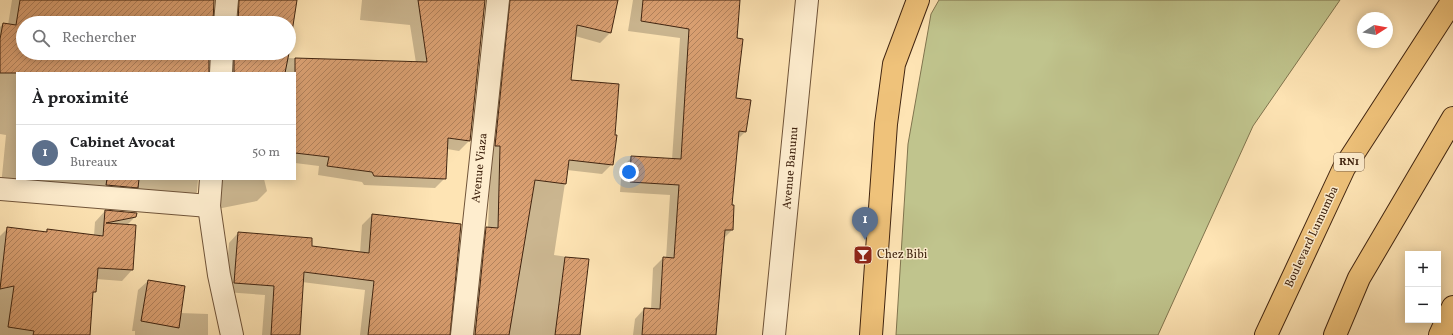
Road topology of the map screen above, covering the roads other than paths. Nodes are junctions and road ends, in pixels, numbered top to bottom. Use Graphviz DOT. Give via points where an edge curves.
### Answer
graph roads {
  1 [pos="227,0"];
  2 [pos="498,0"];
  3 [pos="806,0"];
  4 [pos="918,0"];
  5 [pos="1453,0"];
  6 [pos="226,16"];
  7 [pos="222,60"];
  8 [pos="221,72"];
  9 [pos="1453,118"];
  10 [pos="211,180"];
  11 [pos="0,189"];
  12 [pos="209,206"];
  13 [pos="1453,307"];
  14 [pos="232,335"];
  15 [pos="462,335"];
  16 [pos="774,335"];
  17 [pos="871,335"];
  18 [pos="1266,335"];
  19 [pos="1335,335"];
  20 [pos="1440,335"];
  1 -- 6 [label="street"];
  2 -- 15 [label="street, Avenue Viaza"];
  3 -- 16 [label="street, Avenue Banunu"];
  4 -- 17 [label="highway" via="894,64 886,124"];
  5 -- 18 [label="highway, Boulevard Lumumba / RN1" via="1344,168"];
  7 -- 8 [label="street"];
  9 -- 19 [label="highway" via="1359,278"];
  10 -- 12 [label="street"];
  11 -- 12 [label="street"];
  12 -- 14 [label="street" via="218,275"];
  13 -- 20 [label="highway"];
}
